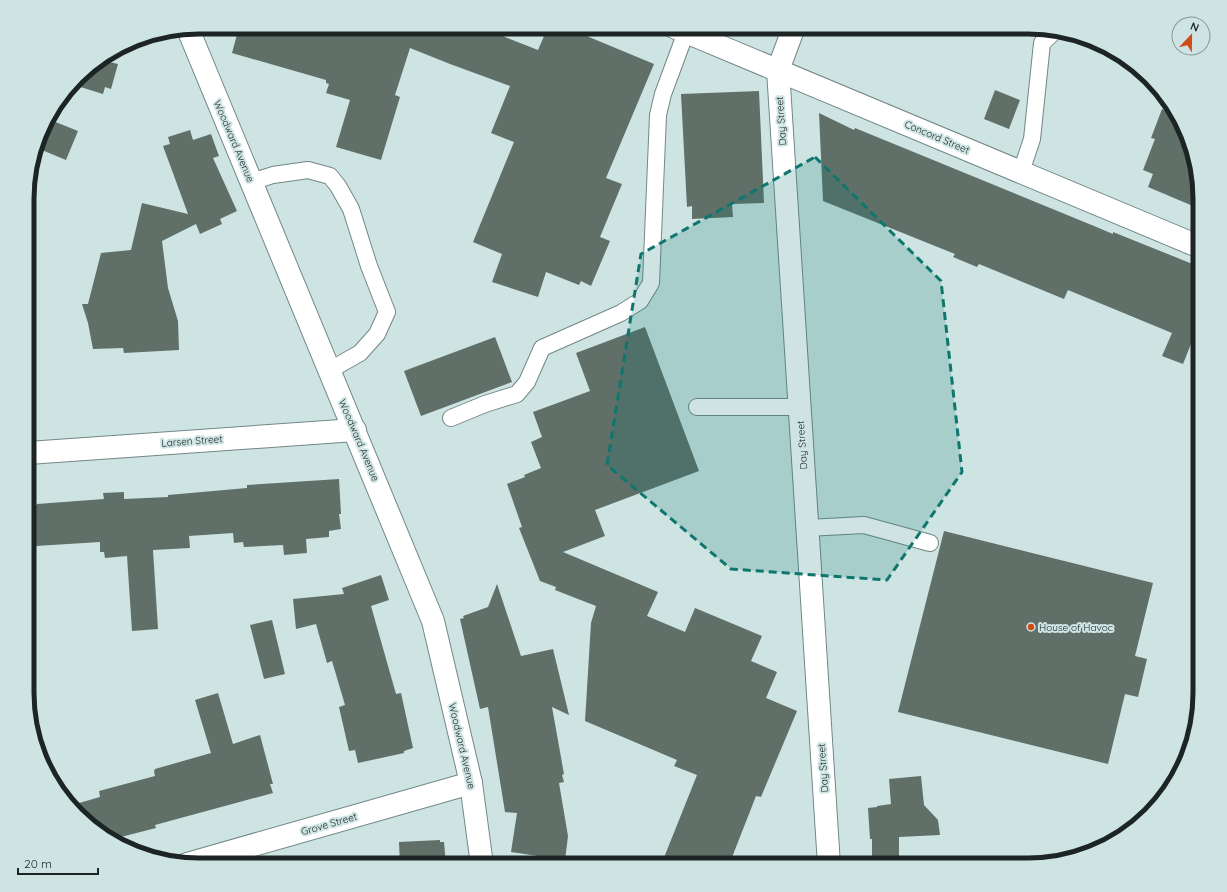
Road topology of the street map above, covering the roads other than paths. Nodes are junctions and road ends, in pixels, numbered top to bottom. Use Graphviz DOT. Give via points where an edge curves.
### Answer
graph roads {
  1 [pos="190,34"];
  2 [pos="679,34"];
  3 [pos="690,34"];
  4 [pos="791,34"];
  5 [pos="1051,35"];
  6 [pos="778,70"];
  7 [pos="1021,172"];
  8 [pos="251,182"];
  9 [pos="1193,244"];
  10 [pos="330,370"];
  11 [pos="696,407"];
  12 [pos="799,407"];
  13 [pos="451,418"];
  14 [pos="355,430"];
  15 [pos="34,452"];
  16 [pos="807,528"];
  17 [pos="930,543"];
  18 [pos="471,783"];
  19 [pos="208,858"];
  20 [pos="481,858"];
  21 [pos="829,858"];
  1 -- 8 [label="street, Woodward Avenue"];
  2 -- 13 [label="lane" via="658,115 650,283 640,302 542,348 527,382 517,394"];
  3 -- 6 [label="street, Concord Street"];
  4 -- 6 [label="street, Day Street"];
  5 -- 7 [label="lane" via="1042,43 1032,139"];
  6 -- 7 [label="street, Concord Street"];
  6 -- 12 [label="street, Day Street"];
  7 -- 9 [label="street, Concord Street"];
  8 -- 10 [label="street, Woodward Avenue"];
  8 -- 10 [label="lane" via="273,175 308,170 330,176 351,209 387,312 378,334 360,353"];
  10 -- 14 [label="street, Woodward Avenue"];
  11 -- 12 [label="lane"];
  12 -- 16 [label="street, Day Street"];
  14 -- 15 [label="street, Larsen Street"];
  14 -- 18 [label="street, Woodward Avenue" via="433,621"];
  16 -- 17 [label="lane" via="864,526"];
  16 -- 21 [label="street, Day Street"];
  18 -- 19 [label="street, Grove Street"];
  18 -- 20 [label="street, Woodward Avenue"];
}
